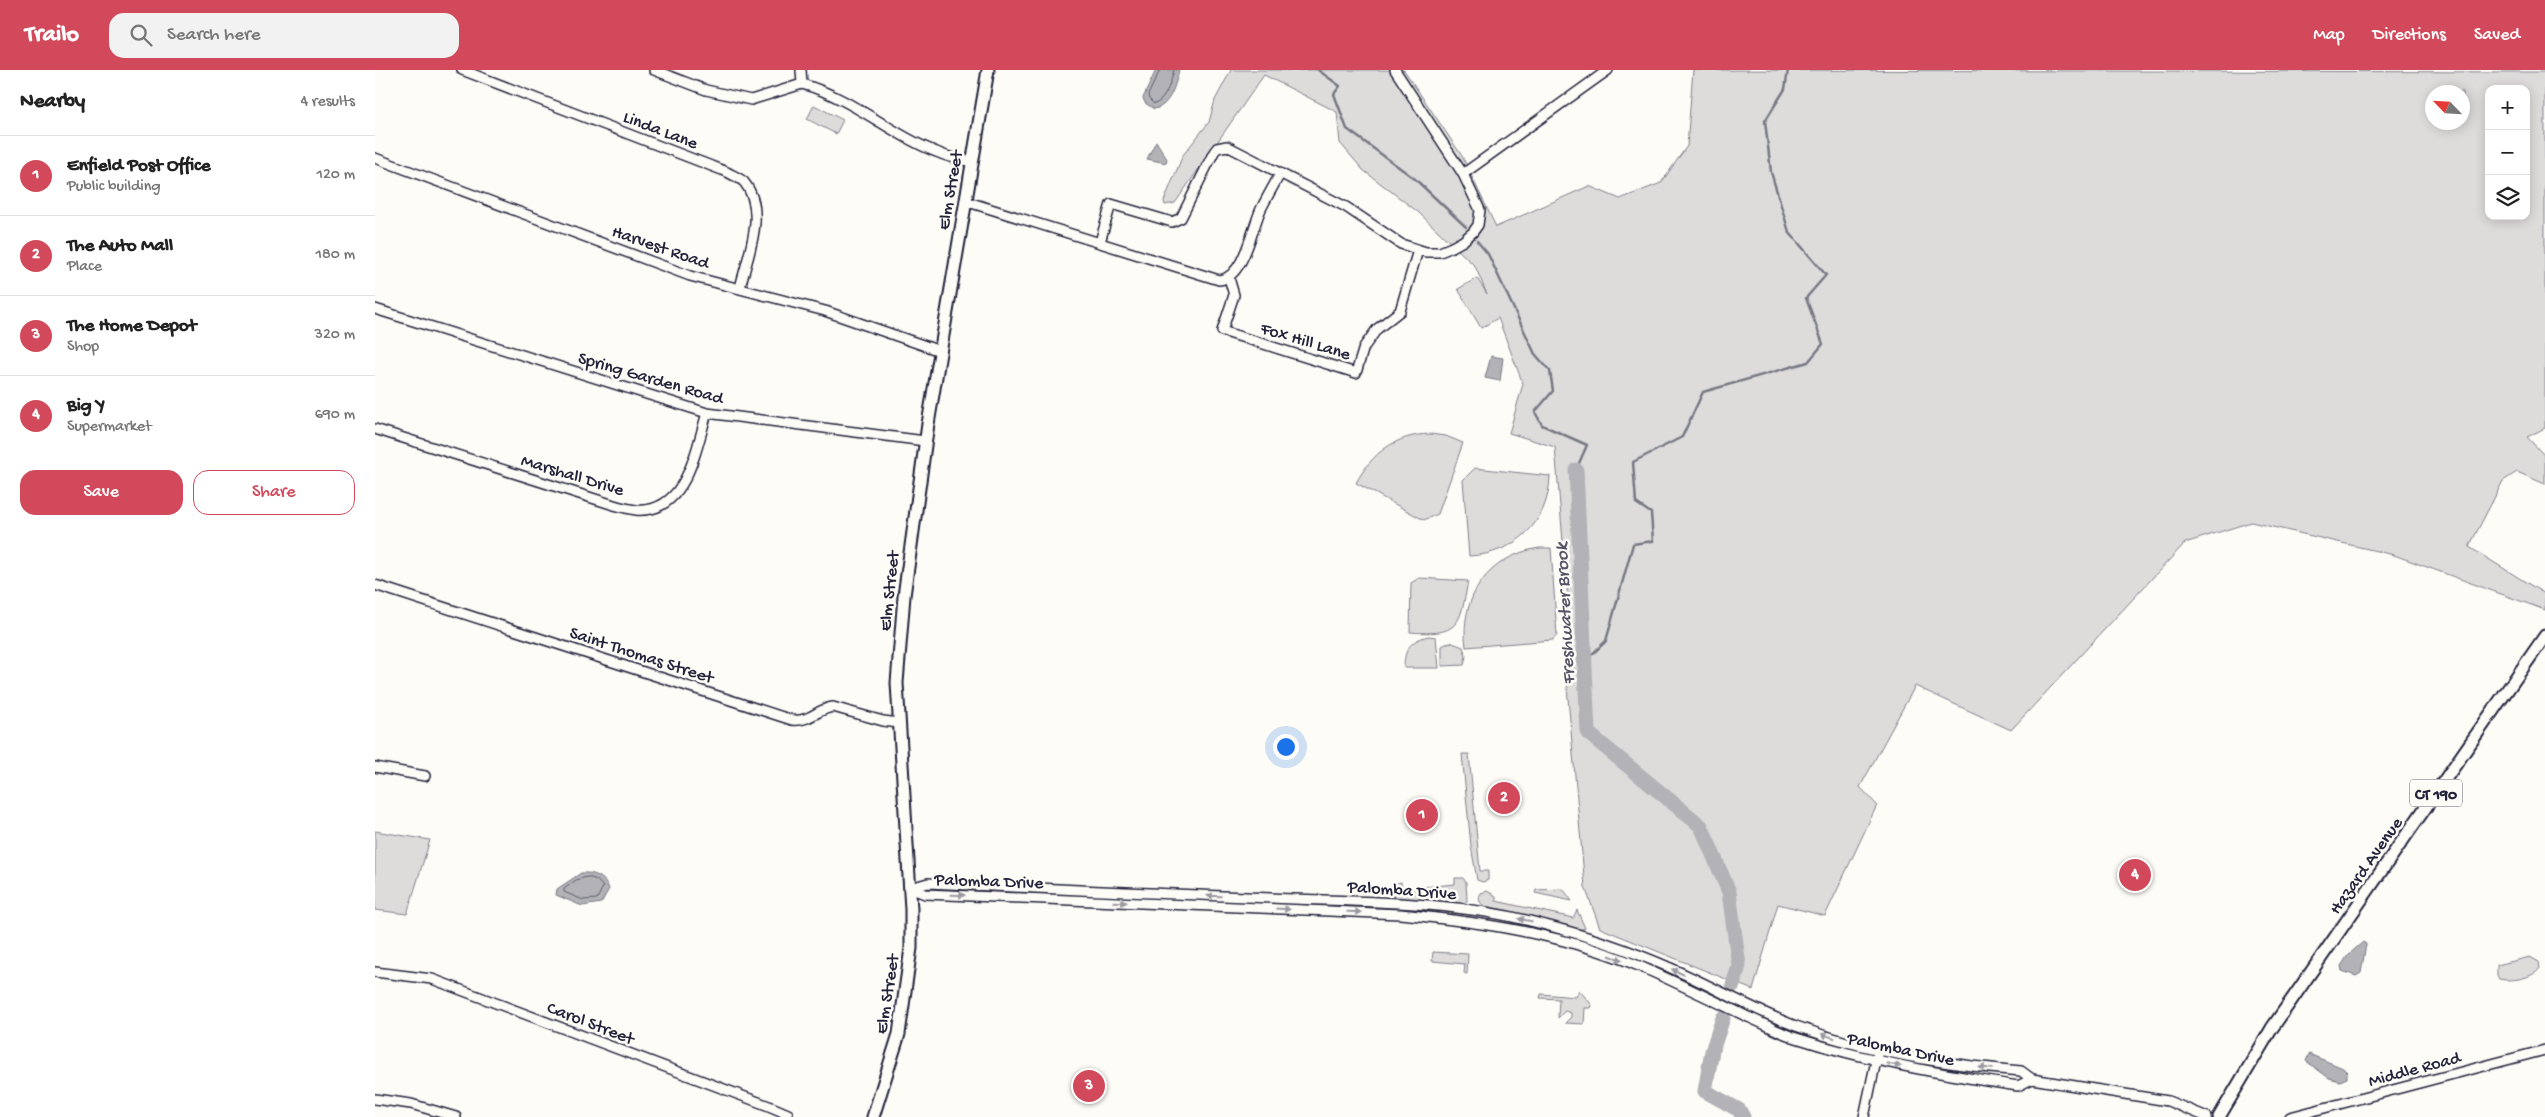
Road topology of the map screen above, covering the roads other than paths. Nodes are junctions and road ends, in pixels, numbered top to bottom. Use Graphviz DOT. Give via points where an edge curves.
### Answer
graph roads {
  1 [pos="462,70"];
  2 [pos="654,70"];
  3 [pos="801,70"];
  4 [pos="988,70"];
  5 [pos="1395,70"];
  6 [pos="1608,70"];
  7 [pos="802,84"];
  8 [pos="375,158"];
  9 [pos="972,162"];
  10 [pos="1280,174"];
  11 [pos="1463,174"];
  12 [pos="965,201"];
  13 [pos="1100,242"];
  14 [pos="1418,250"];
  15 [pos="1229,278"];
  16 [pos="740,288"];
  17 [pos="375,309"];
  18 [pos="940,351"];
  19 [pos="707,413"];
  20 [pos="375,429"];
  21 [pos="925,441"];
  22 [pos="375,585"];
  23 [pos="2545,636"];
  24 [pos="899,722"];
  25 [pos="375,767"];
  26 [pos="425,776"];
  27 [pos="910,888"];
  28 [pos="1297,899"];
  29 [pos="1305,910"];
  30 [pos="1475,910"];
  31 [pos="1474,922"];
  32 [pos="1597,940"];
  33 [pos="1594,951"];
  34 [pos="375,972"];
  35 [pos="1769,1015"];
  36 [pos="1764,1024"];
  37 [pos="1879,1050"];
  38 [pos="2545,1050"];
  39 [pos="1876,1061"];
  40 [pos="2032,1079"];
  41 [pos="375,1098"];
  42 [pos="455,1117"];
  43 [pos="787,1117"];
  44 [pos="873,1117"];
  45 [pos="1864,1117"];
  46 [pos="2207,1117"];
  47 [pos="2219,1117"];
  48 [pos="2290,1117"];
  1 -- 16 [label="street, Linda Lane" via="743,181 751,194 755,212"];
  2 -- 7 [label="street" via="706,90 751,100"];
  3 -- 7 [label="street"];
  4 -- 9 [label="main road, Elm Street"];
  5 -- 11 [label="street"];
  6 -- 11 [label="street"];
  7 -- 9 [label="street" via="857,106 940,154"];
  8 -- 16 [label="street, Harvest Road" via="690,276"];
  9 -- 12 [label="main road, Elm Street"];
  10 -- 13 [label="street" via="1222,146 1214,152 1181,218 1172,222 1111,204"];
  10 -- 14 [label="street" via="1346,208 1401,244"];
  10 -- 15 [label="street" via="1261,210 1242,259"];
  11 -- 14 [label="street" via="1480,210 1478,225 1463,241 1440,252"];
  12 -- 13 [label="street"];
  12 -- 18 [label="main road, Elm Street"];
  13 -- 15 [label="street" via="1219,280"];
  14 -- 15 [label="street, Fox Hill Lane" via="1400,311 1377,329 1363,347 1356,373 1222,331 1234,296"];
  16 -- 18 [label="street, Harvest Road" via="825,311"];
  17 -- 19 [label="street, Spring Garden Road"];
  18 -- 21 [label="main road, Elm Street"];
  19 -- 20 [label="street, Marshall Drive" via="688,476 673,498 638,510"];
  19 -- 21 [label="street, Spring Garden Road"];
  21 -- 24 [label="main road, Elm Street" via="904,596 897,680"];
  22 -- 24 [label="street, Saint Thomas Street" via="793,720 802,721 833,707"];
  23 -- 47 [label="main road, Hazard Avenue / CT 190" via="2268,1034"];
  24 -- 27 [label="main road, Elm Street"];
  25 -- 26 [label="street"];
  28 -- 27 [label="street, Palomba Drive, one-way" via="928,883"];
  27 -- 29 [label="street, Palomba Drive, one-way" via="925,894"];
  27 -- 44 [label="main road, Elm Street" via="911,948 905,998 893,1054"];
  28 -- 29 [label="street"];
  28 -- 30 [label="street, Palomba Drive" via="1387,902"];
  29 -- 31 [label="street, Palomba Drive, one-way" via="1400,914"];
  30 -- 31 [label="street, Palomba Drive"];
  32 -- 30 [label="street, Palomba Drive, one-way"];
  31 -- 33 [label="street, Palomba Drive" via="1537,934"];
  32 -- 33 [label="street"];
  35 -- 32 [label="street, Palomba Drive, one-way" via="1676,970"];
  33 -- 36 [label="street, Palomba Drive, one-way" via="1637,966"];
  34 -- 43 [label="street, Carol Street" via="433,979 769,1106 788,1114"];
  35 -- 36 [label="street"];
  37 -- 35 [label="street, Palomba Drive, one-way" via="1858,1046"];
  36 -- 39 [label="street, Palomba Drive" via="1791,1036"];
  37 -- 39 [label="street"];
  40 -- 37 [label="street, Palomba Drive, one-way" via="2021,1071 1915,1059"];
  38 -- 48 [label="street, Middle Road"];
  39 -- 40 [label="street, Palomba Drive, one-way" via="2018,1086"];
  39 -- 45 [label="street"];
  40 -- 46 [label="street, Palomba Drive" via="2168,1101"];
  41 -- 42 [label="street"];
}
